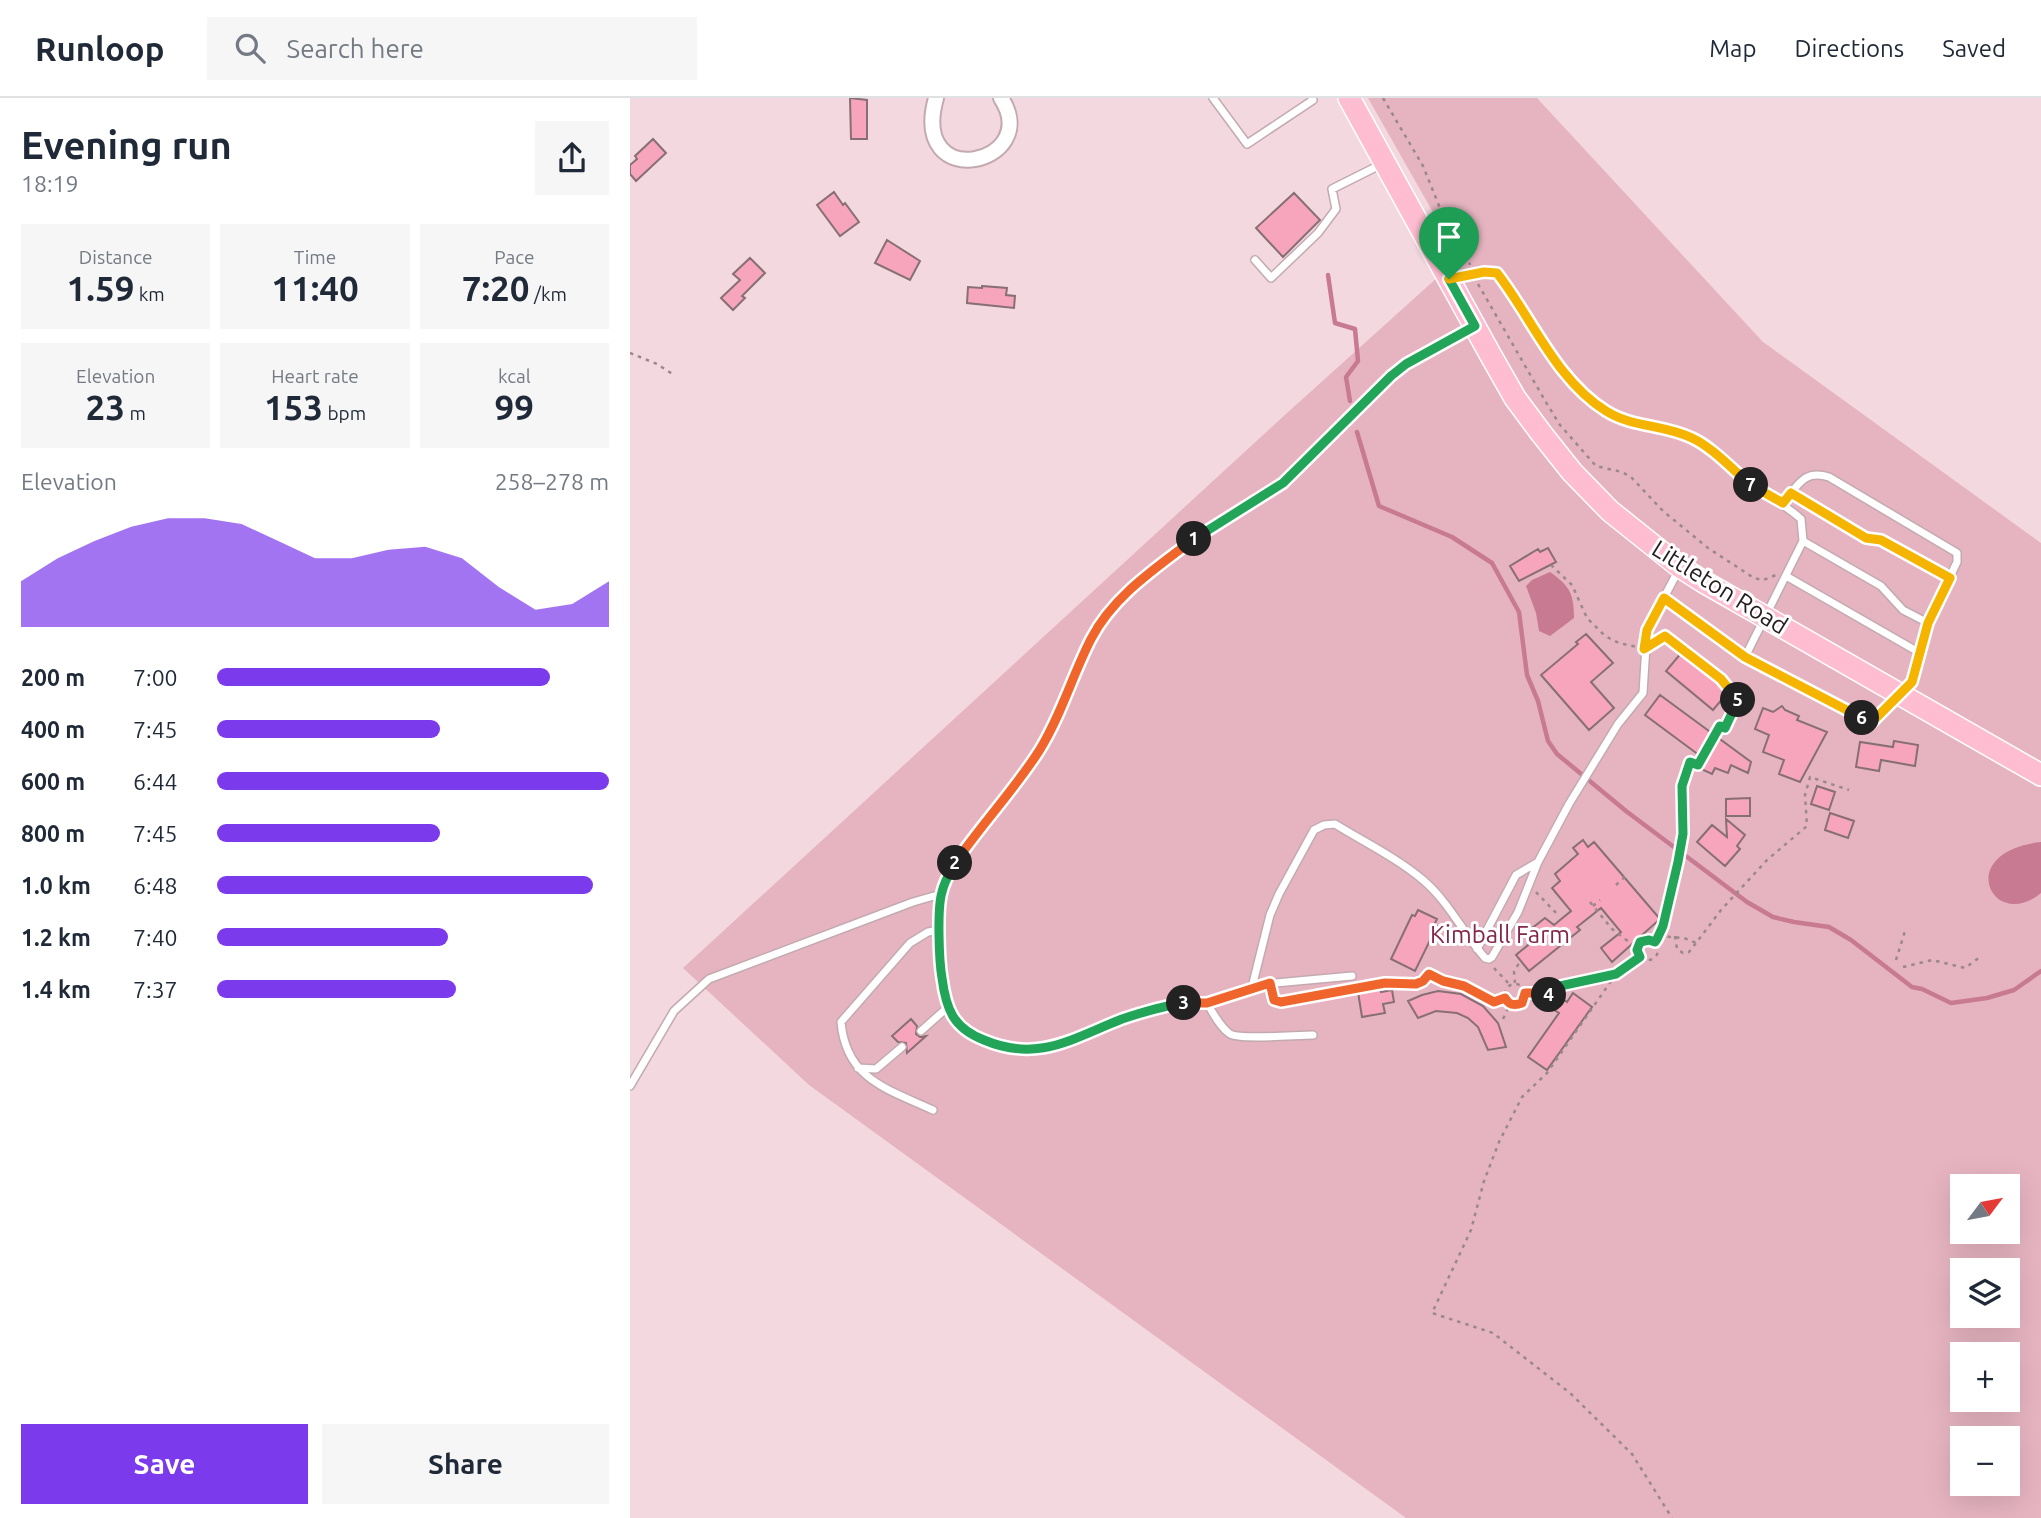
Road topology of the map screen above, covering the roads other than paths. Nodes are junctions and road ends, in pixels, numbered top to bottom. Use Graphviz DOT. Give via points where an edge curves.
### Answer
graph roads {
  1 [pos="936,98"];
  2 [pos="1001,98"];
  3 [pos="1213,98"];
  4 [pos="1312,98"];
  5 [pos="1349,98"];
  6 [pos="1385,162"];
  7 [pos="1255,260"];
  8 [pos="1449,279"];
  9 [pos="1475,326"];
  10 [pos="1791,493"];
  11 [pos="1783,503"];
  12 [pos="1803,541"];
  13 [pos="1680,567"];
  14 [pos="1786,576"];
  15 [pos="1950,578"];
  16 [pos="1664,598"];
  17 [pos="1765,617"];
  18 [pos="1928,623"];
  19 [pos="1920,653"];
  20 [pos="1745,657"];
  21 [pos="1900,694"];
  22 [pos="2041,775"];
  23 [pos="1538,863"];
  24 [pos="941,894"];
  25 [pos="940,930"];
  26 [pos="1477,949"];
  27 [pos="1352,976"];
  28 [pos="1252,987"];
  29 [pos="1207,1003"];
  30 [pos="948,1007"];
  31 [pos="921,1031"];
  32 [pos="1313,1035"];
  33 [pos="902,1047"];
  34 [pos="858,1069"];
  35 [pos="630,1086"];
  36 [pos="933,1110"];
  1 -- 2 [label="street" via="931,122 936,141 949,155 967,161 992,154 1004,139 1009,121"];
  3 -- 4 [label="lane" via="1247,144"];
  5 -- 6 [label="main road, Littleton Road"];
  6 -- 7 [label="lane" via="1332,188 1336,209 1318,233 1270,278"];
  6 -- 8 [label="main road, Littleton Road"];
  8 -- 9 [label="main road, Littleton Road"];
  8 -- 11 [label="lane" via="1497,273 1556,362 1590,398 1630,423 1665,428 1695,439 1753,486"];
  9 -- 13 [label="main road, Littleton Road" via="1516,398 1572,472 1610,511"];
  9 -- 24 [label="lane" via="1406,364 1283,483 1199,535 1122,597 1091,638 1038,752 957,860"];
  10 -- 11 [label="lane"];
  10 -- 15 [label="lane" via="1866,538 1881,540"];
  10 -- 15 [label="lane" via="1810,474 1829,477 1957,553"];
  11 -- 12 [label="lane" via="1801,519"];
  12 -- 14 [label="lane"];
  12 -- 18 [label="lane" via="1881,586 1903,610"];
  13 -- 16 [label="lane"];
  13 -- 17 [label="main road, Littleton Road"];
  14 -- 17 [label="lane"];
  14 -- 19 [label="lane"];
  15 -- 18 [label="lane"];
  16 -- 20 [label="lane"];
  16 -- 23 [label="lane" via="1647,630 1643,693 1602,749"];
  17 -- 20 [label="lane"];
  17 -- 21 [label="main road, Littleton Road"];
  18 -- 19 [label="lane"];
  19 -- 21 [label="lane" via="1912,682"];
  20 -- 21 [label="lane" via="1871,723"];
  21 -- 22 [label="main road, Littleton Road"];
  23 -- 26 [label="lane" via="1516,875"];
  23 -- 26 [label="lane" via="1500,946 1489,959"];
  24 -- 25 [label="lane"];
  24 -- 35 [label="lane" via="709,979 674,1011"];
  25 -- 30 [label="lane" via="940,966"];
  25 -- 34 [label="lane" via="910,943 841,1022 846,1049"];
  26 -- 28 [label="lane" via="1423,880 1329,824 1314,831 1279,894"];
  27 -- 28 [label="lane"];
  28 -- 29 [label="lane"];
  29 -- 30 [label="lane" via="1156,1008 1071,1042 1027,1050 976,1037 959,1025"];
  29 -- 32 [label="lane" via="1231,1035"];
  30 -- 31 [label="lane"];
  33 -- 34 [label="lane" via="876,1069"];
  34 -- 36 [label="lane"];
}
